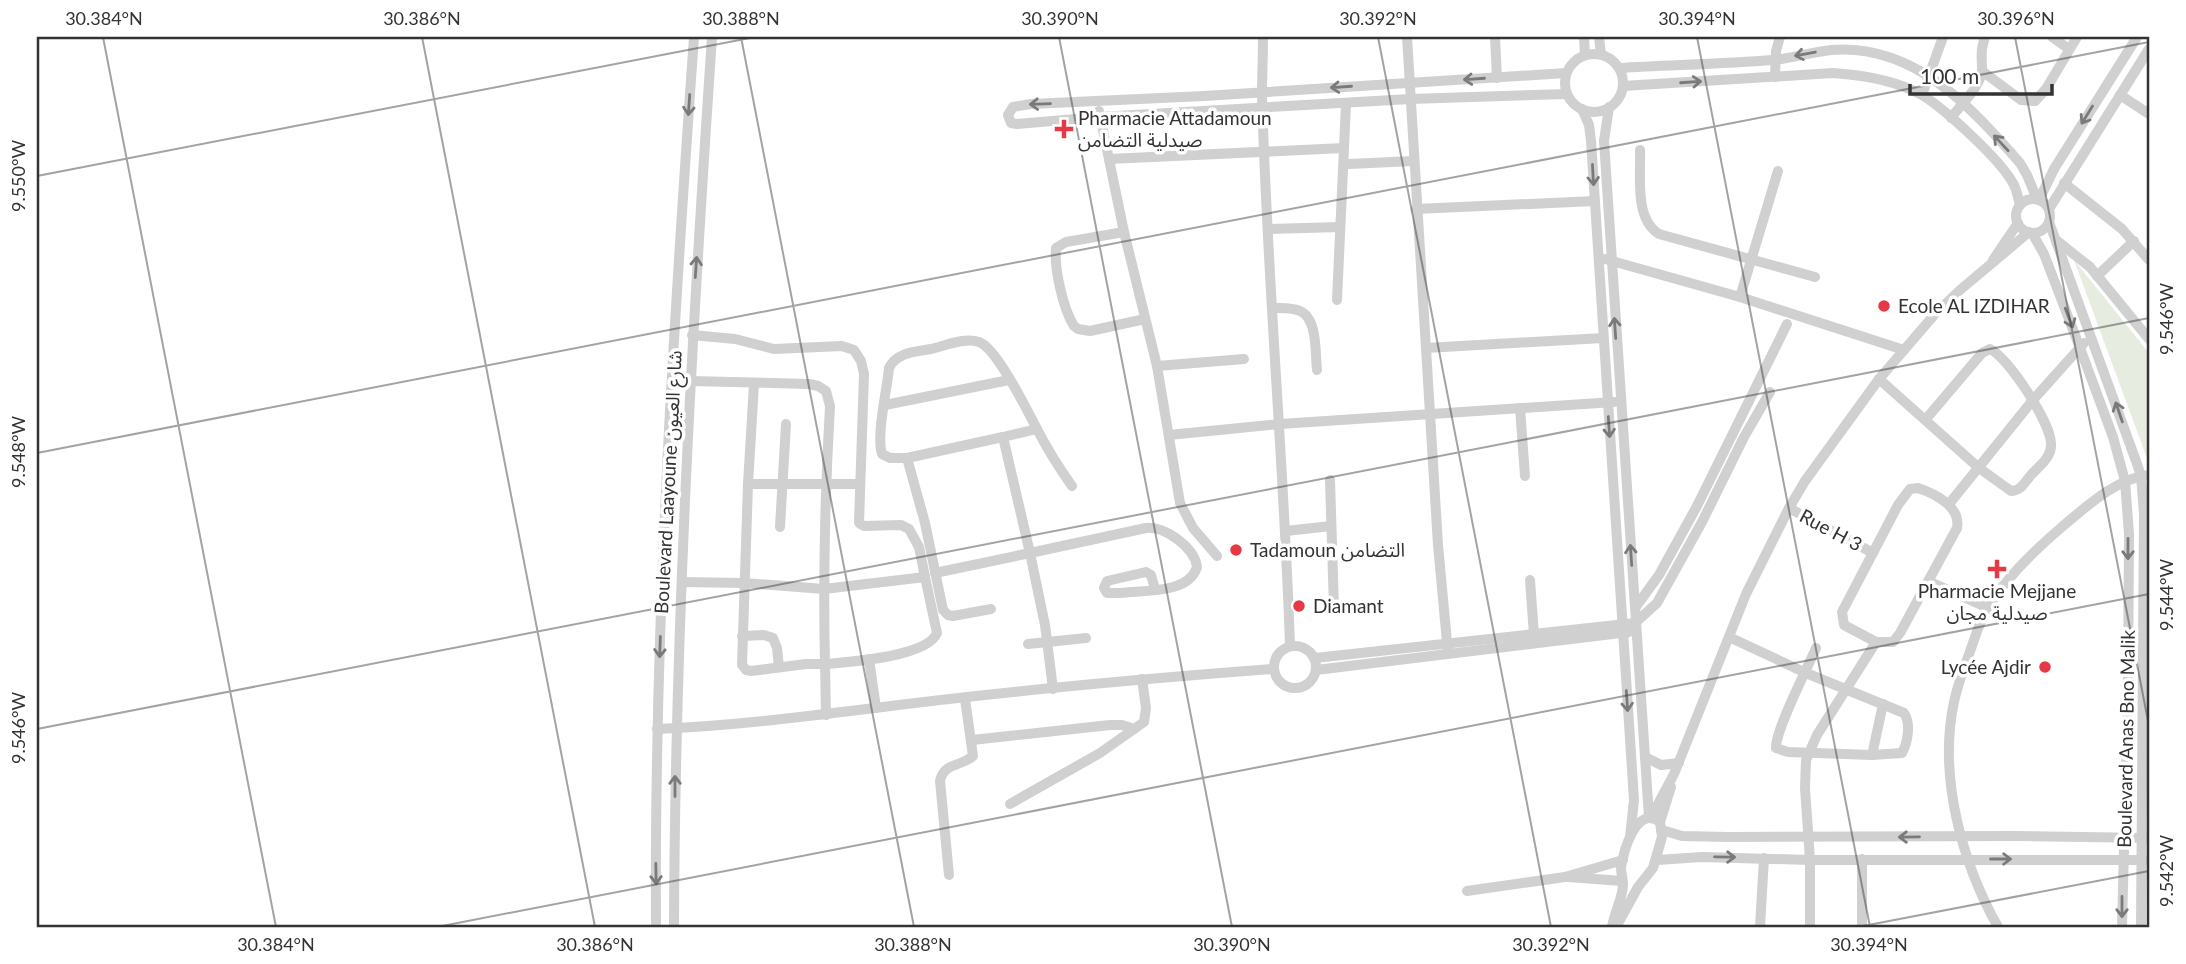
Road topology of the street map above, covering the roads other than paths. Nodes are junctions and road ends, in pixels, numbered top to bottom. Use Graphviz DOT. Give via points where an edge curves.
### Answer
graph roads {
  1 [pos="694,37"];
  2 [pos="712,37"];
  3 [pos="1263,37"];
  4 [pos="1407,37"];
  5 [pos="1495,37"];
  6 [pos="1584,37"];
  7 [pos="1600,37"];
  8 [pos="1780,37"];
  9 [pos="1943,37"];
  10 [pos="1986,37"];
  11 [pos="2052,37"];
  12 [pos="2077,37"];
  13 [pos="2137,37"];
  14 [pos="2068,49"];
  15 [pos="2149,49"];
  16 [pos="1601,54"];
  17 [pos="1585,55"];
  18 [pos="1776,60"];
  19 [pos="1619,68"];
  20 [pos="1982,71"];
  21 [pos="1566,73"];
  22 [pos="1930,75"];
  23 [pos="1775,77"];
  24 [pos="1497,78"];
  25 [pos="1409,84"];
  26 [pos="1623,86"];
  27 [pos="1262,92"];
  28 [pos="1567,94"];
  29 [pos="1922,95"];
  30 [pos="2120,95"];
  31 [pos="1204,96"];
  32 [pos="1410,99"];
  33 [pos="1097,101"];
  34 [pos="1963,102"];
  35 [pos="1346,104"];
  36 [pos="1609,107"];
  37 [pos="1263,109"];
  38 [pos="1581,109"];
  39 [pos="1204,111"];
  40 [pos="2149,114"];
  41 [pos="1100,117"];
  42 [pos="1951,118"];
  43 [pos="1344,148"];
  44 [pos="1640,150"];
  45 [pos="1265,153"];
  46 [pos="1109,159"];
  47 [pos="1413,161"];
  48 [pos="1349,164"];
  49 [pos="1778,171"];
  50 [pos="2064,183"];
  51 [pos="2038,200"];
  52 [pos="1595,201"];
  53 [pos="2020,205"];
  54 [pos="1416,209"];
  55 [pos="2049,209"];
  56 [pos="2049,222"];
  57 [pos="2018,223"];
  58 [pos="1340,227"];
  59 [pos="1268,229"];
  60 [pos="1124,232"];
  61 [pos="2031,233"];
  62 [pos="2055,240"];
  63 [pos="2134,242"];
  64 [pos="1598,257"];
  65 [pos="1750,258"];
  66 [pos="2149,260"];
  67 [pos="1611,261"];
  68 [pos="1992,262"];
  69 [pos="2097,276"];
  70 [pos="1815,277"];
  71 [pos="1740,297"];
  72 [pos="1337,300"];
  73 [pos="1272,308"];
  74 [pos="1145,319"];
  75 [pos="1787,324"];
  76 [pos="692,335"];
  77 [pos="2092,336"];
  78 [pos="1603,338"];
  79 [pos="2149,339"];
  80 [pos="1426,348"];
  81 [pos="2080,348"];
  82 [pos="1904,350"];
  83 [pos="1244,359"];
  84 [pos="1157,366"];
  85 [pos="1317,370"];
  86 [pos="1879,379"];
  87 [pos="1009,380"];
  88 [pos="690,381"];
  89 [pos="754,384"];
  90 [pos="1770,392"];
  91 [pos="2033,400"];
  92 [pos="1620,402"];
  93 [pos="1607,403"];
  94 [pos="886,405"];
  95 [pos="1520,408"];
  96 [pos="1431,415"];
  97 [pos="1926,419"];
  98 [pos="786,424"];
  99 [pos="1280,425"];
  100 [pos="1037,429"];
  101 [pos="1169,435"];
  102 [pos="1003,438"];
  103 [pos="907,458"];
  104 [pos="1979,468"];
  105 [pos="1525,476"];
  106 [pos="2145,476"];
  107 [pos="1330,480"];
  108 [pos="2125,481"];
  109 [pos="826,483"];
  110 [pos="748,484"];
  111 [pos="859,484"];
  112 [pos="782,485"];
  113 [pos="1072,486"];
  114 [pos="1949,504"];
  115 [pos="1789,508"];
  116 [pos="1331,526"];
  117 [pos="780,527"];
  118 [pos="1286,531"];
  119 [pos="1030,553"];
  120 [pos="1873,553"];
  121 [pos="1217,556"];
  122 [pos="930,575"];
  123 [pos="1530,580"];
  124 [pos="1928,581"];
  125 [pos="682,582"];
  126 [pos="744,583"];
  127 [pos="824,589"];
  128 [pos="1155,589"];
  129 [pos="1334,608"];
  130 [pos="1635,608"];
  131 [pos="1988,608"];
  132 [pos="991,609"];
  133 [pos="1635,627"];
  134 [pos="1622,629"];
  135 [pos="1534,635"];
  136 [pos="742,636"];
  137 [pos="1729,637"];
  138 [pos="1086,638"];
  139 [pos="1048,642"];
  140 [pos="1876,642"];
  141 [pos="1028,644"];
  142 [pos="1290,646"];
  143 [pos="1447,649"];
  144 [pos="1816,649"];
  145 [pos="869,659"];
  146 [pos="825,664"];
  147 [pos="1315,664"];
  148 [pos="779,667"];
  149 [pos="1273,669"];
  150 [pos="1806,673"];
  151 [pos="1142,679"];
  152 [pos="1053,688"];
  153 [pos="1846,690"];
  154 [pos="2128,690"];
  155 [pos="2146,691"];
  156 [pos="965,699"];
  157 [pos="1883,704"];
  158 [pos="876,708"];
  159 [pos="826,715"];
  160 [pos="657,729"];
  161 [pos="676,729"];
  162 [pos="1134,729"];
  163 [pos="972,740"];
  164 [pos="1810,752"];
  165 [pos="1872,755"];
  166 [pos="1646,757"];
  167 [pos="1676,769"];
  168 [pos="1010,804"];
  169 [pos="1655,821"];
  170 [pos="1630,837"];
  171 [pos="1960,837"];
  172 [pos="2124,837"];
  173 [pos="1808,838"];
  174 [pos="2145,838"];
  175 [pos="1764,858"];
  176 [pos="1862,859"];
  177 [pos="1968,859"];
  178 [pos="2123,859"];
  179 [pos="1623,860"];
  180 [pos="1657,860"];
  181 [pos="1810,860"];
  182 [pos="2145,860"];
  183 [pos="949,875"];
  184 [pos="1565,877"];
  185 [pos="1623,882"];
  186 [pos="1637,887"];
  187 [pos="1467,891"];
  188 [pos="656,927"];
  189 [pos="674,927"];
  190 [pos="1614,927"];
  191 [pos="1760,927"];
  192 [pos="1810,927"];
  193 [pos="1862,927"];
  194 [pos="1998,927"];
  195 [pos="2122,927"];
  196 [pos="2141,927"];
  1 -- 160 [label="street, Boulevard Laayoune شارع العيون, one-way" via="677,285"];
  76 -- 2 [label="street, Boulevard Laayoune شارع العيون, one-way"];
  3 -- 27 [label="street"];
  4 -- 25 [label="street"];
  5 -- 24 [label="street"];
  6 -- 17 [label="street"];
  7 -- 16 [label="street"];
  8 -- 18 [label="street"];
  9 -- 22 [label="street"];
  10 -- 20 [label="street"];
  11 -- 14 [label="street"];
  12 -- 14 [label="street"];
  13 -- 51 [label="street, one-way"];
  14 -- 20 [label="street" via="2043,94 2030,102"];
  15 -- 30 [label="street"];
  16 -- 17 [label="street"];
  16 -- 19 [label="street"];
  17 -- 21 [label="street"];
  18 -- 19 [label="street"];
  22 -- 18 [label="street, one-way" via="1910,64 1864,52 1833,50"];
  18 -- 23 [label="street"];
  19 -- 26 [label="street"];
  20 -- 34 [label="street"];
  21 -- 24 [label="street"];
  21 -- 28 [label="street"];
  22 -- 29 [label="street"];
  22 -- 34 [label="street"];
  26 -- 23 [label="street, one-way"];
  23 -- 29 [label="street" via="1858,74"];
  24 -- 25 [label="street, one-way"];
  25 -- 27 [label="street, one-way"];
  25 -- 32 [label="street"];
  26 -- 36 [label="street"];
  27 -- 31 [label="street"];
  27 -- 37 [label="street"];
  28 -- 32 [label="street"];
  28 -- 38 [label="street"];
  29 -- 42 [label="street"];
  30 -- 40 [label="street"];
  30 -- 50 [label="street"];
  31 -- 33 [label="street"];
  31 -- 39 [label="street"];
  32 -- 35 [label="street"];
  32 -- 47 [label="street"];
  33 -- 41 [label="street"];
  33 -- 41 [label="street, one-way" via="1021,104 1009,109 1008,119 1017,124"];
  34 -- 42 [label="street"];
  51 -- 34 [label="street, one-way" via="2020,163"];
  35 -- 37 [label="street"];
  35 -- 43 [label="street"];
  36 -- 38 [label="street" via="1591,112"];
  36 -- 67 [label="street" via="1604,141"];
  37 -- 39 [label="street"];
  37 -- 45 [label="street"];
  38 -- 52 [label="street, one-way" via="1591,133"];
  39 -- 41 [label="street"];
  41 -- 46 [label="street"];
  42 -- 53 [label="street" via="2007,174"];
  43 -- 45 [label="street"];
  43 -- 58 [label="street"];
  44 -- 65 [label="street" via="1643,213 1653,231"];
  45 -- 46 [label="street"];
  45 -- 59 [label="street"];
  46 -- 60 [label="street"];
  47 -- 48 [label="street"];
  47 -- 54 [label="street"];
  49 -- 65 [label="street"];
  50 -- 55 [label="street"];
  50 -- 63 [label="street"];
  51 -- 53 [label="street"];
  51 -- 55 [label="street"];
  52 -- 54 [label="street"];
  52 -- 64 [label="street"];
  53 -- 57 [label="street"];
  54 -- 80 [label="street"];
  55 -- 56 [label="street"];
  56 -- 61 [label="street"];
  56 -- 62 [label="street, Boulevard Anas Bno Malik"];
  57 -- 61 [label="street"];
  57 -- 68 [label="street"];
  58 -- 59 [label="street"];
  58 -- 72 [label="street"];
  59 -- 73 [label="street"];
  60 -- 74 [label="street"];
  60 -- 74 [label="street" via="1066,242 1056,248 1066,309 1074,326 1084,331"];
  61 -- 68 [label="street"];
  61 -- 81 [label="street, Boulevard Anas Bno Malik, one-way" via="2044,254"];
  62 -- 69 [label="street"];
  62 -- 77 [label="street, Boulevard Anas Bno Malik"];
  63 -- 66 [label="street"];
  63 -- 69 [label="street"];
  64 -- 67 [label="street"];
  64 -- 78 [label="street"];
  65 -- 70 [label="street"];
  65 -- 71 [label="street"];
  67 -- 71 [label="street"];
  92 -- 67 [label="street, one-way"];
  68 -- 82 [label="street" via="1951,298"];
  69 -- 79 [label="street"];
  71 -- 82 [label="street"];
  73 -- 85 [label="street" via="1298,309 1309,318"];
  73 -- 99 [label="street"];
  74 -- 84 [label="street"];
  75 -- 130 [label="street" via="1697,506"];
  76 -- 88 [label="street, Boulevard Laayoune شارع العيون"];
  76 -- 111 [label="street" via="774,349 842,346 854,350 864,374"];
  77 -- 81 [label="street"];
  106 -- 77 [label="street, Boulevard Anas Bno Malik, one-way"];
  78 -- 80 [label="street"];
  78 -- 93 [label="street"];
  80 -- 96 [label="street"];
  81 -- 91 [label="street"];
  81 -- 108 [label="street, Boulevard Anas Bno Malik"];
  82 -- 86 [label="street"];
  83 -- 84 [label="street"];
  84 -- 101 [label="street"];
  86 -- 97 [label="street"];
  86 -- 115 [label="street"];
  87 -- 94 [label="street"];
  87 -- 94 [label="street" via="982,343 954,344 895,358 889,368"];
  87 -- 100 [label="street"];
  88 -- 89 [label="street"];
  88 -- 125 [label="street, Boulevard Laayoune شارع العيون"];
  89 -- 109 [label="street" via="809,384 826,391 830,407"];
  89 -- 110 [label="street"];
  90 -- 133 [label="street" via="1657,603"];
  91 -- 97 [label="street" via="2006,362 1990,349"];
  91 -- 104 [label="street"];
  91 -- 104 [label="street" via="2051,441 2048,457 2014,491"];
  92 -- 93 [label="street"];
  130 -- 92 [label="street, one-way"];
  93 -- 95 [label="street"];
  93 -- 134 [label="street, one-way"];
  94 -- 103 [label="street" via="881,453"];
  95 -- 96 [label="street"];
  95 -- 105 [label="street"];
  96 -- 99 [label="street"];
  96 -- 143 [label="street"];
  97 -- 104 [label="street"];
  98 -- 112 [label="street"];
  99 -- 101 [label="street"];
  99 -- 118 [label="street"];
  100 -- 102 [label="street"];
  100 -- 113 [label="street"];
  101 -- 121 [label="street" via="1180,503 1193,528"];
  102 -- 103 [label="street"];
  102 -- 119 [label="street"];
  103 -- 122 [label="street" via="925,523"];
  104 -- 114 [label="street"];
  106 -- 108 [label="street"];
  106 -- 155 [label="street, Boulevard Anas Bno Malik"];
  107 -- 116 [label="street"];
  108 -- 131 [label="street" via="2049,538"];
  108 -- 154 [label="street, Boulevard Anas Bno Malik, one-way"];
  109 -- 111 [label="street"];
  109 -- 112 [label="street"];
  109 -- 127 [label="street"];
  110 -- 112 [label="street"];
  110 -- 126 [label="street"];
  111 -- 122 [label="street" via="859,523 909,529"];
  112 -- 117 [label="street"];
  114 -- 120 [label="street" via="1926,490 1910,489"];
  114 -- 124 [label="street" via="1957,516 1957,528"];
  115 -- 120 [label="street, Rue H 3"];
  115 -- 137 [label="street"];
  116 -- 118 [label="street"];
  116 -- 129 [label="street"];
  118 -- 142 [label="street"];
  119 -- 122 [label="street"];
  119 -- 128 [label="street" via="1159,528 1194,557 1197,567 1187,582"];
  119 -- 139 [label="street"];
  120 -- 140 [label="street" via="1842,617 1844,625"];
  122 -- 127 [label="street"];
  122 -- 132 [label="street" via="945,613 961,616"];
  122 -- 145 [label="street" via="935,638 922,648"];
  123 -- 135 [label="street"];
  124 -- 131 [label="street"];
  124 -- 140 [label="street" via="1896,638"];
  125 -- 126 [label="street"];
  125 -- 161 [label="street, Boulevard Laayoune شارع العيون"];
  126 -- 127 [label="street"];
  126 -- 136 [label="street"];
  127 -- 146 [label="street"];
  130 -- 133 [label="street"];
  131 -- 171 [label="street" via="1953,703 1950,771"];
  133 -- 134 [label="street"];
  133 -- 166 [label="street"];
  134 -- 135 [label="street"];
  134 -- 143 [label="street"];
  134 -- 170 [label="street, one-way" via="1634,800"];
  135 -- 143 [label="street"];
  136 -- 148 [label="street" via="773,638"];
  136 -- 148 [label="street" via="744,668"];
  137 -- 150 [label="street"];
  137 -- 167 [label="street"];
  138 -- 139 [label="street"];
  139 -- 141 [label="street"];
  139 -- 152 [label="street"];
  140 -- 153 [label="street"];
  142 -- 147 [label="street" via="1303,647"];
  142 -- 149 [label="street" via="1277,655"];
  143 -- 147 [label="street"];
  144 -- 150 [label="street"];
  145 -- 146 [label="street"];
  145 -- 158 [label="street"];
  146 -- 148 [label="street"];
  146 -- 159 [label="street"];
  147 -- 149 [label="street" via="1313,678 1299,688 1290,688"];
  149 -- 151 [label="street"];
  150 -- 153 [label="street"];
  150 -- 164 [label="street" via="1775,745 1778,750"];
  151 -- 152 [label="street"];
  151 -- 162 [label="street" via="1146,719"];
  152 -- 156 [label="street"];
  153 -- 157 [label="street"];
  153 -- 164 [label="street"];
  154 -- 155 [label="street"];
  154 -- 172 [label="street, Boulevard Anas Bno Malik"];
  155 -- 174 [label="street, Boulevard Anas Bno Malik"];
  156 -- 158 [label="street"];
  156 -- 163 [label="street"];
  157 -- 165 [label="street"];
  157 -- 165 [label="street" via="1907,716 1905,747 1900,754"];
  158 -- 159 [label="street"];
  159 -- 161 [label="street"];
  160 -- 161 [label="street"];
  160 -- 188 [label="street, Boulevard Laayoune شارع العيون, one-way"];
  189 -- 161 [label="street, Boulevard Laayoune شارع العيون, one-way"];
  162 -- 163 [label="street" via="1110,725"];
  162 -- 168 [label="street"];
  163 -- 183 [label="street" via="970,760 951,765 941,776"];
  164 -- 165 [label="street"];
  164 -- 173 [label="street" via="1805,778"];
  166 -- 167 [label="street"];
  166 -- 169 [label="street"];
  167 -- 169 [label="street"];
  169 -- 170 [label="street" via="1642,820"];
  169 -- 173 [label="street" via="1682,836"];
  169 -- 180 [label="street"];
  170 -- 179 [label="street"];
  171 -- 172 [label="street"];
  171 -- 173 [label="street, one-way"];
  171 -- 177 [label="street"];
  172 -- 174 [label="street"];
  172 -- 178 [label="street, Boulevard Anas Bno Malik"];
  173 -- 181 [label="street"];
  174 -- 182 [label="street, Boulevard Anas Bno Malik"];
  180 -- 175 [label="street, one-way"];
  175 -- 181 [label="street"];
  175 -- 191 [label="street"];
  176 -- 177 [label="street"];
  176 -- 181 [label="street"];
  176 -- 193 [label="street"];
  177 -- 178 [label="street, one-way"];
  177 -- 194 [label="street"];
  178 -- 182 [label="street"];
  178 -- 195 [label="street, Boulevard Anas Bno Malik, one-way"];
  179 -- 184 [label="street"];
  179 -- 185 [label="street"];
  180 -- 186 [label="street"];
  181 -- 192 [label="street"];
  182 -- 196 [label="street, Boulevard Anas Bno Malik"];
  184 -- 185 [label="street"];
  184 -- 187 [label="street"];
  185 -- 186 [label="street"];
  185 -- 190 [label="street"];
  186 -- 190 [label="street"];
}
